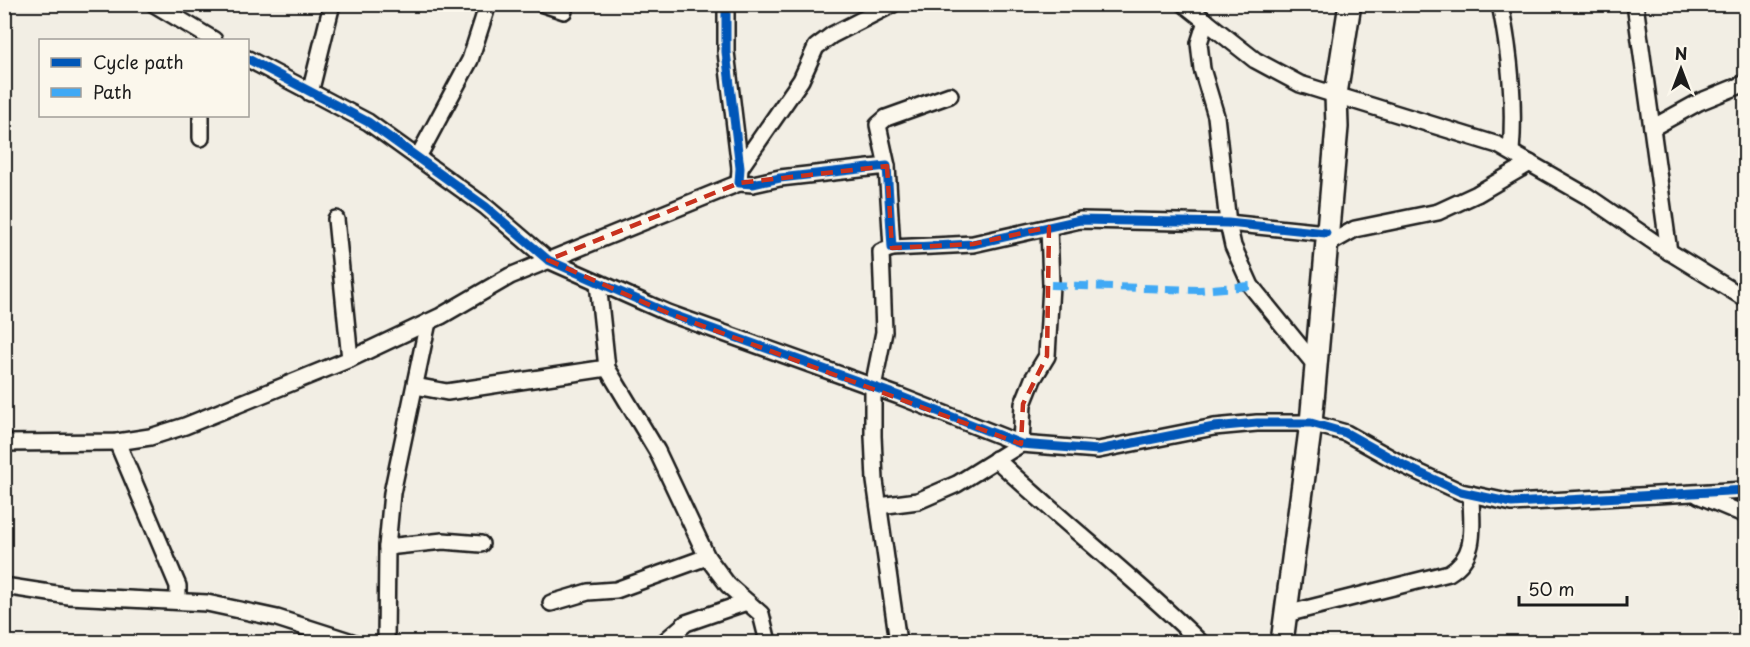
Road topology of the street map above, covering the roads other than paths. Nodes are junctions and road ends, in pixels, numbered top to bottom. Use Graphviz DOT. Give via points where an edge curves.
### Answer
graph roads {
  1 [pos="154,4"];
  2 [pos="332,4"];
  3 [pos="488,4"];
  4 [pos="543,4"];
  5 [pos="726,4"];
  6 [pos="893,4"];
  7 [pos="1184,4"];
  8 [pos="1350,4"];
  9 [pos="1500,4"];
  10 [pos="1635,4"];
  11 [pos="564,11"];
  12 [pos="1206,21"];
  13 [pos="208,39"];
  14 [pos="249,60"];
  15 [pos="1746,83"];
  16 [pos="310,93"];
  17 [pos="1336,94"];
  18 [pos="950,95"];
  19 [pos="201,117"];
  20 [pos="1652,128"];
  21 [pos="201,138"];
  22 [pos="1511,152"];
  23 [pos="418,157"];
  24 [pos="1530,163"];
  25 [pos="887,166"];
  26 [pos="740,175"];
  27 [pos="336,219"];
  28 [pos="1228,223"];
  29 [pos="1049,227"];
  30 [pos="1355,229"];
  31 [pos="1326,232"];
  32 [pos="892,248"];
  33 [pos="1669,252"];
  34 [pos="548,260"];
  35 [pos="598,283"];
  36 [pos="1746,299"];
  37 [pos="428,322"];
  38 [pos="350,359"];
  39 [pos="1316,366"];
  40 [pos="607,368"];
  41 [pos="415,386"];
  42 [pos="873,387"];
  43 [pos="1311,423"];
  44 [pos="4,442"];
  45 [pos="117,442"];
  46 [pos="1021,444"];
  47 [pos="996,459"];
  48 [pos="1746,490"];
  49 [pos="1695,493"];
  50 [pos="1471,494"];
  51 [pos="879,506"];
  52 [pos="1746,514"];
  53 [pos="481,544"];
  54 [pos="387,547"];
  55 [pos="707,557"];
  56 [pos="4,586"];
  57 [pos="178,600"];
  58 [pos="747,602"];
  59 [pos="551,603"];
  60 [pos="1286,614"];
  61 [pos="352,642"];
  62 [pos="386,642"];
  63 [pos="664,642"];
  64 [pos="768,642"];
  65 [pos="898,642"];
  66 [pos="1200,642"];
  67 [pos="1282,642"];
  1 -- 13 [label="street"];
  2 -- 16 [label="street"];
  3 -- 23 [label="street" via="470,60"];
  4 -- 11 [label="street"];
  5 -- 26 [label="street" via="726,52"];
  6 -- 26 [label="street" via="816,47 801,80"];
  7 -- 12 [label="street"];
  8 -- 17 [label="street"];
  9 -- 22 [label="street" via="1514,120"];
  10 -- 20 [label="street"];
  12 -- 17 [label="street" via="1255,60 1300,84"];
  12 -- 28 [label="street" via="1198,43 1216,117"];
  14 -- 16 [label="street"];
  15 -- 20 [label="street" via="1699,102"];
  16 -- 23 [label="street" via="368,122"];
  17 -- 22 [label="street"];
  17 -- 31 [label="street" via="1337,127"];
  18 -- 25 [label="street" via="886,118 878,125"];
  19 -- 21 [label="street"];
  20 -- 33 [label="street"];
  22 -- 24 [label="street"];
  23 -- 34 [label="street" via="486,207"];
  24 -- 30 [label="street" via="1438,212"];
  24 -- 33 [label="street"];
  25 -- 26 [label="street" via="753,184"];
  25 -- 32 [label="street"];
  26 -- 34 [label="street" via="631,229"];
  27 -- 38 [label="street"];
  28 -- 29 [label="street" via="1080,220"];
  28 -- 31 [label="street"];
  28 -- 39 [label="street" via="1233,246 1251,286"];
  29 -- 32 [label="street" via="973,244"];
  29 -- 46 [label="street" via="1047,356 1023,404"];
  30 -- 31 [label="street"];
  30 -- 31 [label="street"];
  31 -- 39 [label="street"];
  32 -- 42 [label="street" via="881,252 884,332"];
  33 -- 36 [label="street"];
  34 -- 35 [label="street"];
  34 -- 37 [label="street" via="510,276"];
  35 -- 40 [label="street"];
  35 -- 42 [label="street" via="668,313"];
  37 -- 38 [label="street"];
  37 -- 41 [label="street"];
  38 -- 45 [label="street" via="213,416 150,437"];
  39 -- 43 [label="street"];
  40 -- 41 [label="street" via="447,392"];
  40 -- 55 [label="street" via="657,450"];
  41 -- 54 [label="street" via="392,493"];
  42 -- 46 [label="street"];
  42 -- 51 [label="street" via="874,470"];
  43 -- 46 [label="street" via="1214,427 1098,450"];
  43 -- 50 [label="street" via="1346,433 1405,466"];
  43 -- 60 [label="street"];
  44 -- 45 [label="street"];
  45 -- 57 [label="street" via="178,586"];
  46 -- 47 [label="street"];
  47 -- 51 [label="street" via="957,484 918,501"];
  47 -- 66 [label="street"];
  48 -- 49 [label="street"];
  49 -- 50 [label="street" via="1512,503"];
  49 -- 52 [label="street"];
  50 -- 60 [label="street" via="1471,546 1464,564 1449,573"];
  51 -- 65 [label="street"];
  53 -- 54 [label="street" via="443,541"];
  54 -- 62 [label="street"];
  55 -- 58 [label="street"];
  55 -- 59 [label="street" via="616,590 588,592"];
  56 -- 57 [label="street" via="69,596"];
  57 -- 61 [label="street" via="249,611"];
  58 -- 63 [label="street" via="686,623"];
  58 -- 64 [label="street" via="761,614"];
  60 -- 67 [label="street"];
}
